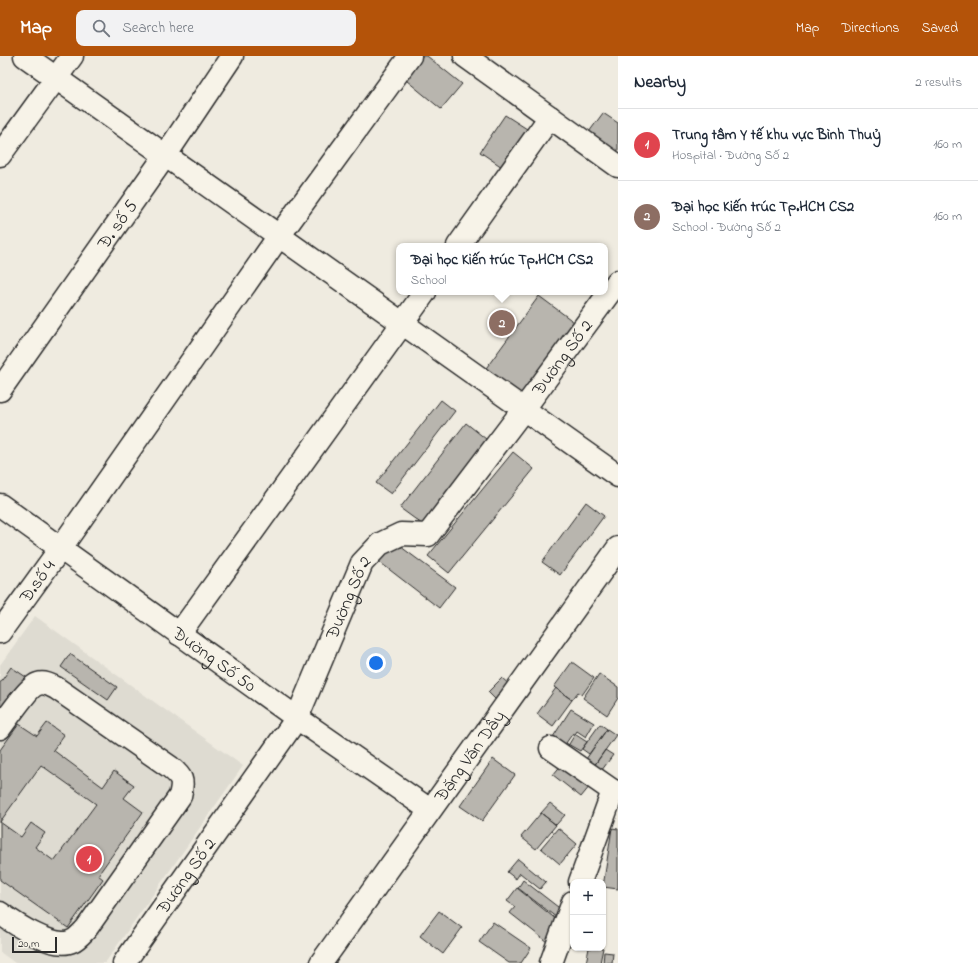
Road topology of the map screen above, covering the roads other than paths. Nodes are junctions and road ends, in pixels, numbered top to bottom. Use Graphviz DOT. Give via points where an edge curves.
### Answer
graph roads {
  1 [pos="25,56"];
  2 [pos="72,56"];
  3 [pos="232,56"];
  4 [pos="410,56"];
  5 [pos="465,56"];
  6 [pos="56,79"];
  7 [pos="550,117"];
  8 [pos="0,155"];
  9 [pos="165,156"];
  10 [pos="618,166"];
  11 [pos="279,236"];
  12 [pos="460,243"];
  13 [pos="618,281"];
  14 [pos="423,295"];
  15 [pos="608,295"];
  16 [pos="608,295"];
  17 [pos="402,324"];
  18 [pos="0,390"];
  19 [pos="523,410"];
  20 [pos="618,476"];
  21 [pos="0,505"];
  22 [pos="618,548"];
  23 [pos="60,549"];
  24 [pos="0,632"];
  25 [pos="179,634"];
  26 [pos="297,718"];
  27 [pos="0,728"];
  28 [pos="551,748"];
  29 [pos="615,792"];
  30 [pos="430,810"];
  31 [pos="581,879"];
  32 [pos="570,910"];
  33 [pos="0,913"];
  34 [pos="124,963"];
  35 [pos="321,963"];
  36 [pos="551,963"];
  1 -- 6 [label="street"];
  2 -- 6 [label="street"];
  3 -- 9 [label="street, Đ. số 5"];
  4 -- 11 [label="street, Đ.số 4"];
  5 -- 7 [label="street"];
  6 -- 8 [label="street"];
  6 -- 9 [label="street"];
  7 -- 10 [label="street"];
  7 -- 12 [label="street"];
  9 -- 11 [label="street"];
  9 -- 18 [label="street, Đ. số 5"];
  11 -- 17 [label="street"];
  11 -- 23 [label="street, Đ.số 4"];
  13 -- 16 [label="street, Đường Số 2"];
  14 -- 17 [label="street"];
  15 -- 19 [label="street, Đường Số 2"];
  17 -- 19 [label="street"];
  17 -- 25 [label="street"];
  19 -- 20 [label="street"];
  19 -- 26 [label="street, Đường Số 2" via="428,536 402,534 380,544 362,563"];
  21 -- 23 [label="street, Đường Số 50"];
  22 -- 30 [label="street, Đặng Văn Dầy"];
  23 -- 24 [label="street, Đ.số 4"];
  23 -- 25 [label="street, Đường Số 50"];
  25 -- 26 [label="street, Đường Số 50"];
  26 -- 30 [label="street, Đường Số 50"];
  26 -- 34 [label="street, Đường Số 2"];
  27 -- 33 [label="street" via="30,688 46,684 56,688 170,767 180,776 183,786 180,796 86,929 73,941 63,944 43,938 19,927"];
  28 -- 29 [label="street"];
  29 -- 31 [label="street"];
  30 -- 35 [label="street, Đặng Văn Dầy"];
  32 -- 36 [label="street"];
}
